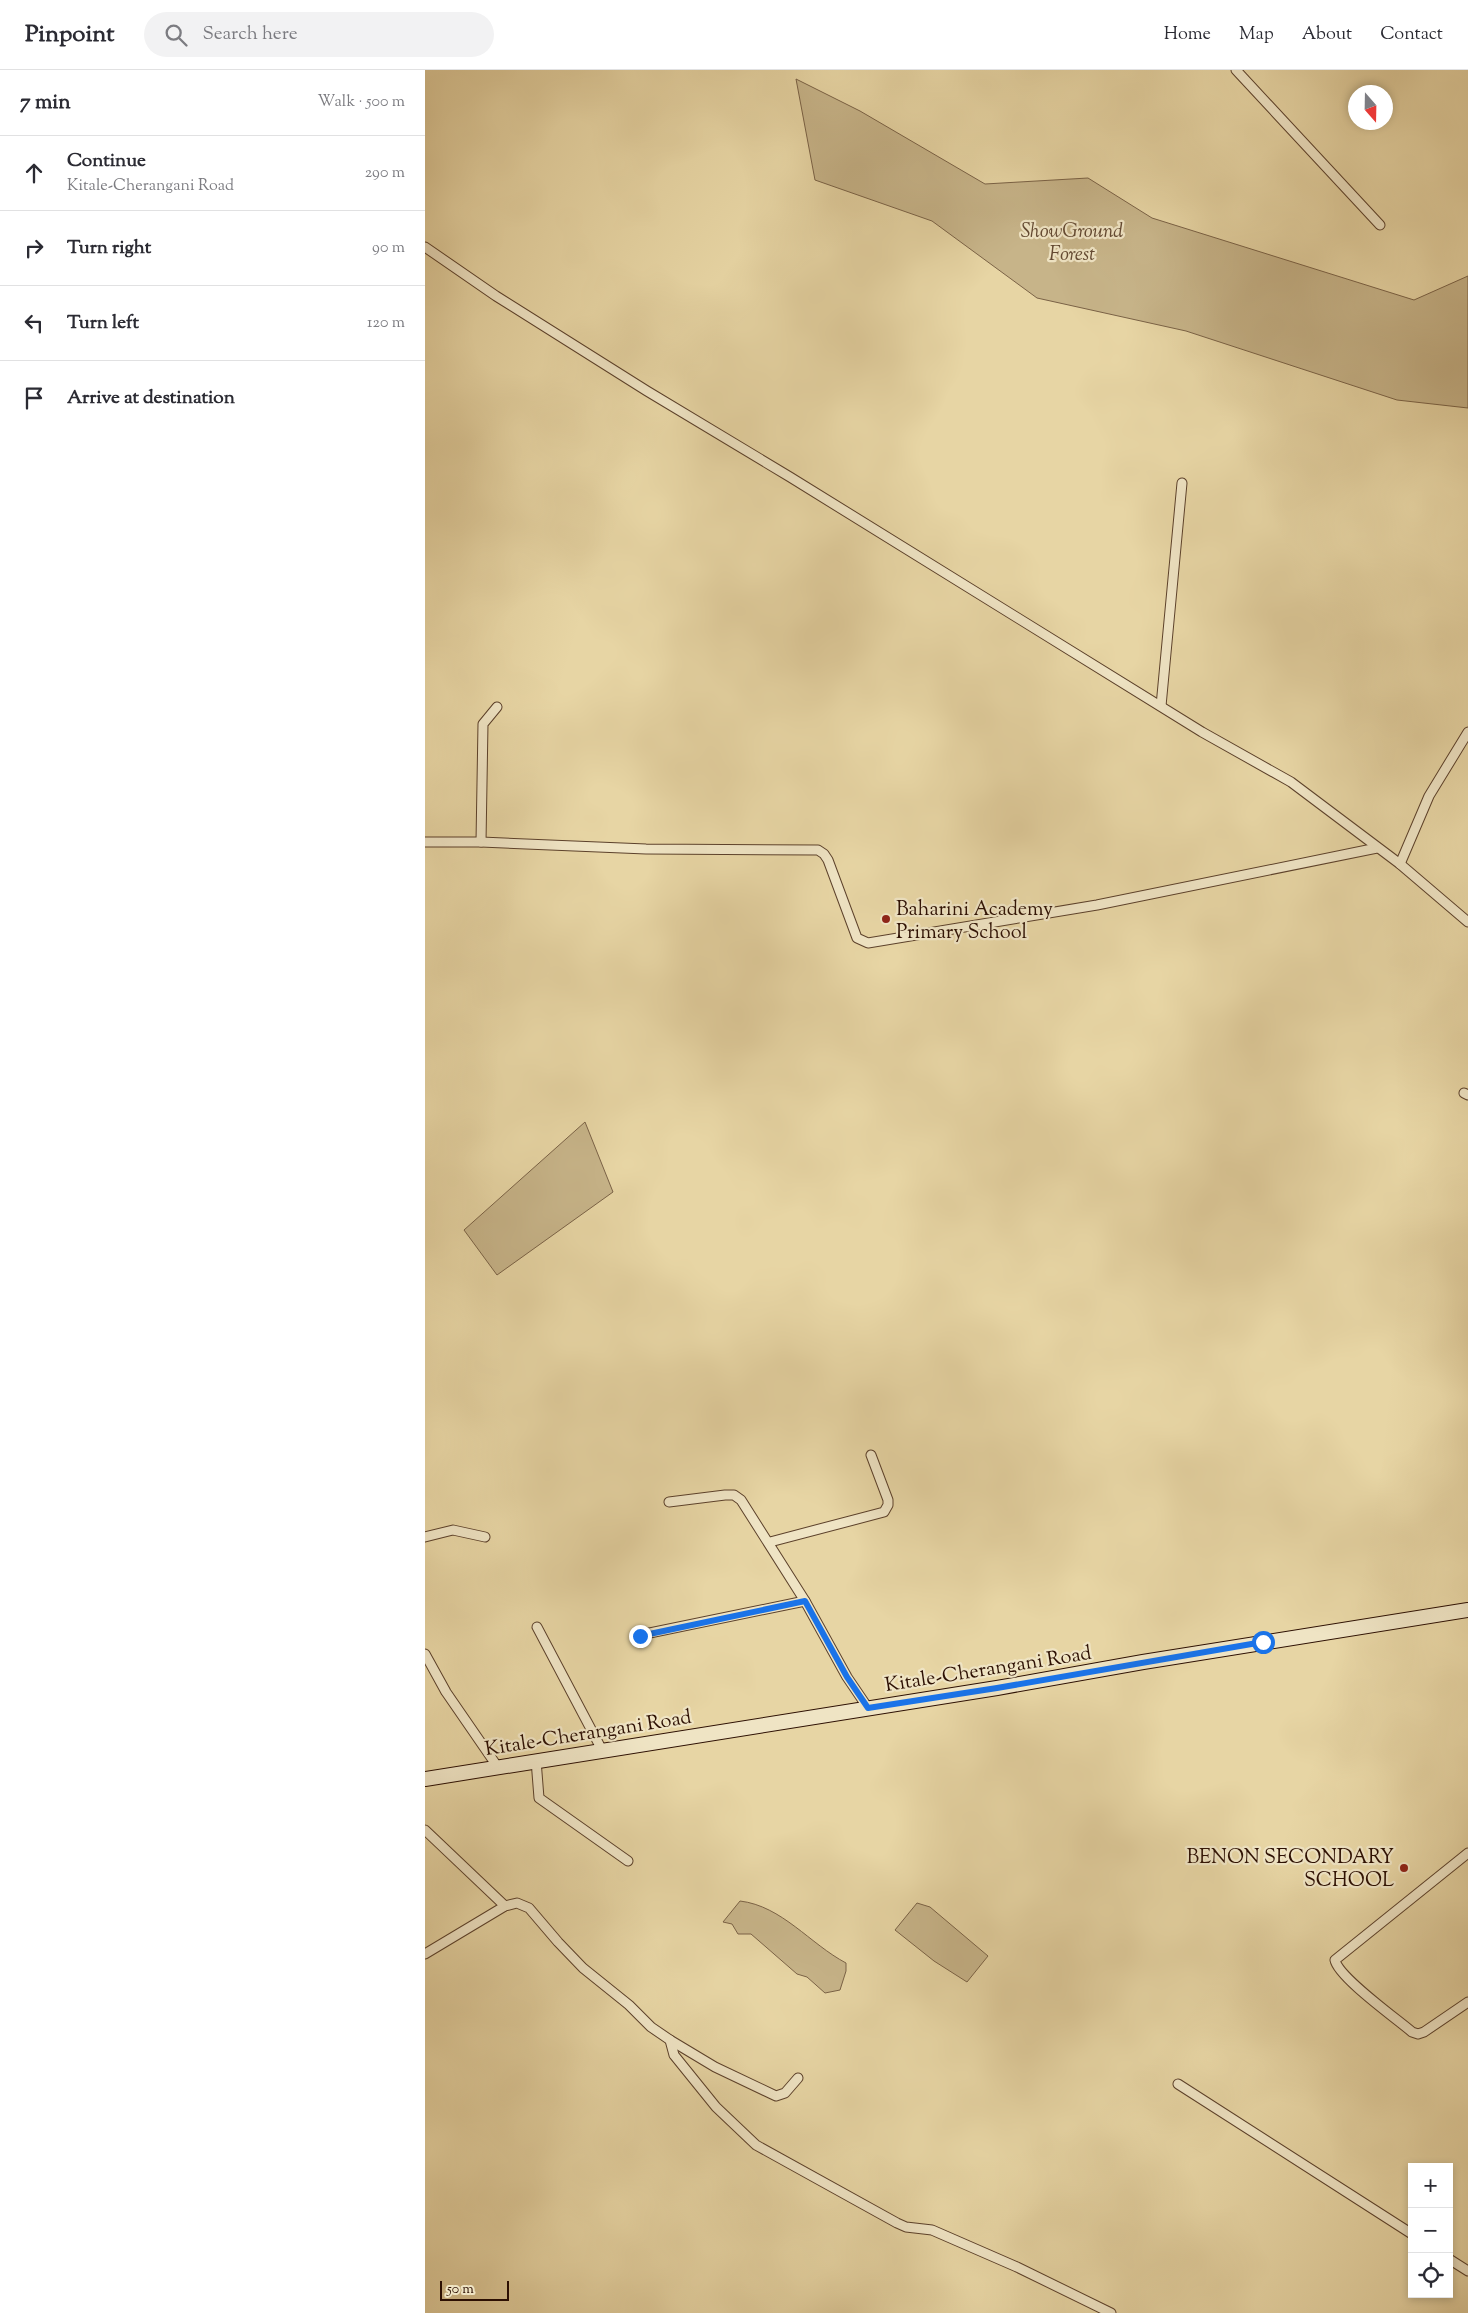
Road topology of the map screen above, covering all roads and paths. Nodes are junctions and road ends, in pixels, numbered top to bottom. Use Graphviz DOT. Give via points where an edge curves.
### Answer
graph roads {
  1 [pos="1237,70"];
  2 [pos="1380,225"];
  3 [pos="425,247"];
  4 [pos="1182,483"];
  5 [pos="1161,706"];
  6 [pos="497,707"];
  7 [pos="1468,732"];
  8 [pos="425,842"];
  9 [pos="481,842"];
  10 [pos="1377,848"];
  11 [pos="1400,864"];
  12 [pos="1468,922"];
  13 [pos="871,1455"];
  14 [pos="669,1502"];
  15 [pos="425,1536"];
  16 [pos="485,1536"];
  17 [pos="770,1542"];
  18 [pos="805,1601"];
  19 [pos="1468,1610"];
  20 [pos="537,1627"];
  21 [pos="640,1636"];
  22 [pos="425,1654"];
  23 [pos="868,1708"];
  24 [pos="602,1750"];
  25 [pos="536,1760"];
  26 [pos="497,1766"];
  27 [pos="425,1779"];
  28 [pos="425,1830"];
  29 [pos="1468,1853"];
  30 [pos="628,1861"];
  31 [pos="505,1906"];
  32 [pos="425,1954"];
  33 [pos="1468,2002"];
  34 [pos="669,2040"];
  35 [pos="798,2078"];
  36 [pos="1179,2084"];
  37 [pos="1408,2231"];
  38 [pos="1453,2262"];
  39 [pos="1468,2271"];
  40 [pos="1111,2313"];
  1 -- 2 [label="street"];
  3 -- 5 [label="street" via="647,391"];
  4 -- 5 [label="street"];
  5 -- 10 [label="street" via="1291,782"];
  6 -- 9 [label="street" via="483,724"];
  7 -- 11 [label="street" via="1429,796"];
  8 -- 9 [label="street"];
  9 -- 10 [label="street" via="647,849 818,850 828,860 857,938 869,943 1097,905"];
  10 -- 11 [label="street"];
  11 -- 12 [label="street"];
  13 -- 17 [label="street" via="888,1500 884,1512"];
  14 -- 17 [label="street" via="725,1495 738,1497"];
  15 -- 16 [label="street" via="453,1530"];
  17 -- 18 [label="street"];
  18 -- 21 [label="street"];
  18 -- 23 [label="street"];
  19 -- 23 [label="main road, Kitale-Cherangani Road"];
  20 -- 24 [label="street"];
  22 -- 26 [label="street" via="446,1692"];
  23 -- 24 [label="main road, Kitale-Cherangani Road"];
  24 -- 25 [label="main road, Kitale-Cherangani Road"];
  25 -- 26 [label="main road, Kitale-Cherangani Road"];
  25 -- 30 [label="street" via="539,1798"];
  26 -- 27 [label="main road, Kitale-Cherangani Road"];
  28 -- 31 [label="street"];
  29 -- 33 [label="street" via="1335,1960 1336,1966 1355,1985 1418,2034"];
  31 -- 32 [label="street"];
  31 -- 34 [label="street" via="517,1904 529,1908 583,1968"];
  34 -- 35 [label="street" via="776,2096 785,2093"];
  34 -- 40 [label="street" via="674,2055 716,2107 756,2145 906,2228 933,2230"];
  36 -- 37 [label="street"];
  38 -- 39 [label="street"];
}
